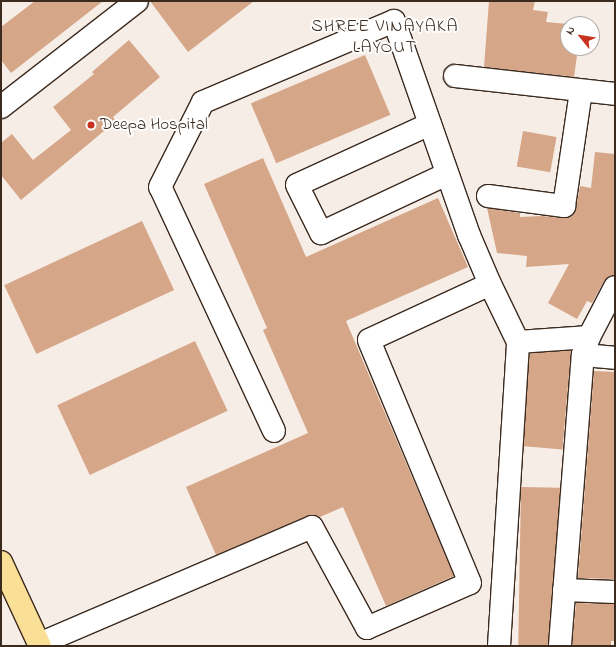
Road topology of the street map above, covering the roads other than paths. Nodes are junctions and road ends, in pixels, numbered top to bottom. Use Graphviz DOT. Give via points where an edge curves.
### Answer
graph roads {
  1 [pos="137,1"];
  2 [pos="455,76"];
  3 [pos="581,91"];
  4 [pos="615,94"];
  5 [pos="1,107"];
  6 [pos="430,124"];
  7 [pos="448,174"];
  8 [pos="488,196"];
  9 [pos="490,284"];
  10 [pos="615,287"];
  11 [pos="518,342"];
  12 [pos="586,346"];
  13 [pos="615,358"];
  14 [pos="274,431"];
  15 [pos="1,562"];
  16 [pos="564,590"];
  17 [pos="615,592"];
  18 [pos="39,645"];
  19 [pos="560,645"];
  20 [pos="499,646"];
  1 -- 5 [label="street"];
  2 -- 3 [label="street"];
  3 -- 4 [label="street"];
  3 -- 8 [label="street" via="564,206"];
  6 -- 7 [label="street"];
  6 -- 7 [label="street" via="297,185 321,234"];
  6 -- 14 [label="street" via="394,21 203,102 160,187"];
  7 -- 9 [label="street" via="469,235"];
  9 -- 11 [label="street"];
  9 -- 18 [label="street" via="369,340 470,583 367,628 312,527"];
  10 -- 12 [label="street"];
  11 -- 12 [label="street"];
  11 -- 20 [label="street"];
  12 -- 13 [label="street"];
  12 -- 16 [label="street"];
  15 -- 18 [label="highway"];
  16 -- 17 [label="street"];
  16 -- 19 [label="street"];
}
